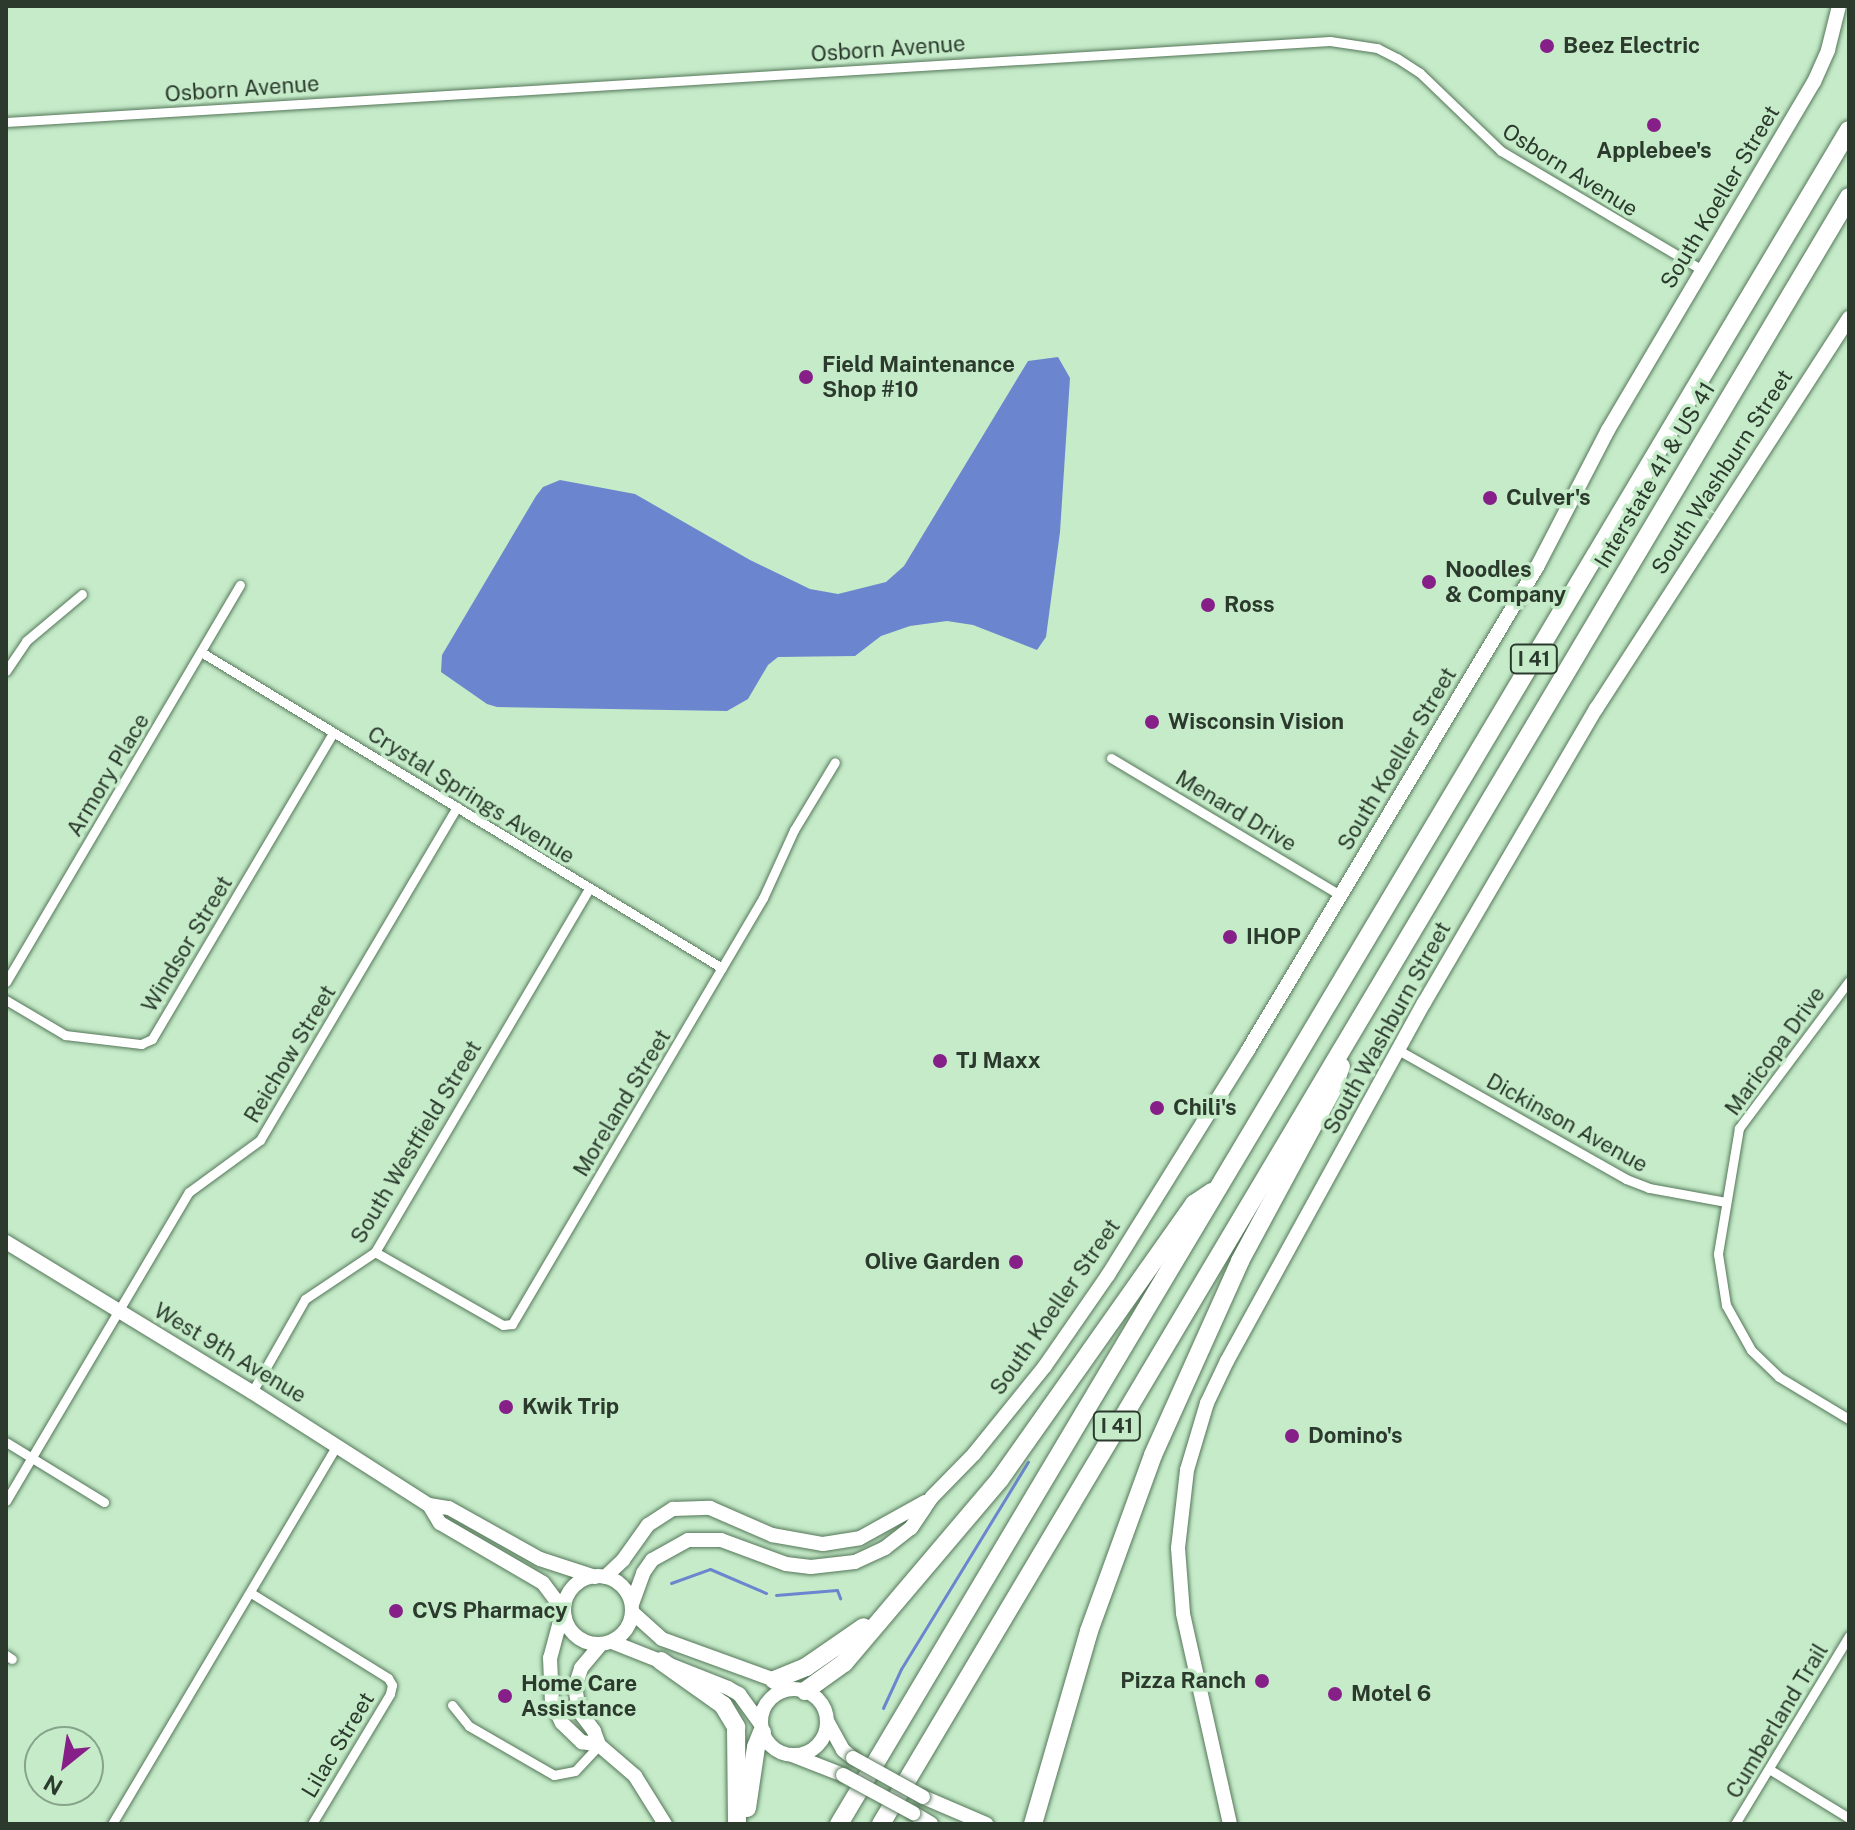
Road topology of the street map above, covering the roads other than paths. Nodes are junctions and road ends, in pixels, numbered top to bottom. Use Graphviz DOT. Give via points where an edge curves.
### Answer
graph roads {
  1 [pos="1839,6"];
  2 [pos="6,122"];
  3 [pos="1849,130"];
  4 [pos="1849,197"];
  5 [pos="1702,270"];
  6 [pos="1849,318"];
  7 [pos="240,585"];
  8 [pos="82,594"];
  9 [pos="6,643"];
  10 [pos="18,651"];
  11 [pos="201,652"];
  12 [pos="6,671"];
  13 [pos="333,733"];
  14 [pos="1111,758"];
  15 [pos="835,762"];
  16 [pos="457,807"];
  17 [pos="589,889"];
  18 [pos="1342,896"];
  19 [pos="722,968"];
  20 [pos="1849,981"];
  21 [pos="6,982"];
  22 [pos="6,1000"];
  23 [pos="1353,1029"];
  24 [pos="1400,1051"];
  25 [pos="1218,1189"];
  26 [pos="1726,1202"];
  27 [pos="6,1242"];
  28 [pos="375,1252"];
  29 [pos="118,1311"];
  30 [pos="252,1392"];
  31 [pos="1849,1419"];
  32 [pos="6,1442"];
  33 [pos="337,1445"];
  34 [pos="32,1457"];
  35 [pos="932,1497"];
  36 [pos="6,1501"];
  37 [pos="104,1502"];
  38 [pos="429,1505"];
  39 [pos="600,1577"];
  40 [pos="251,1593"];
  41 [pos="632,1608"];
  42 [pos="565,1614"];
  43 [pos="883,1614"];
  44 [pos="1849,1636"];
  45 [pos="606,1643"];
  46 [pos="661,1661"];
  47 [pos="774,1680"];
  48 [pos="800,1690"];
  49 [pos="452,1705"];
  50 [pos="827,1721"];
  51 [pos="761,1728"];
  52 [pos="599,1745"];
  53 [pos="792,1755"];
  54 [pos="1769,1769"];
  55 [pos="1849,1818"];
  56 [pos="112,1824"];
  57 [pos="312,1824"];
  58 [pos="665,1824"];
  59 [pos="737,1824"];
  60 [pos="745,1824"];
  61 [pos="839,1824"];
  62 [pos="881,1824"];
  63 [pos="931,1824"];
  64 [pos="986,1824"];
  65 [pos="1033,1824"];
  66 [pos="1230,1824"];
  67 [pos="1735,1824"];
  1 -- 5 [label="street, South Koeller Street" via="1814,82"];
  2 -- 5 [label="street, Osborn Avenue" via="1330,41 1377,48 1397,58 1420,73 1501,151"];
  3 -- 25 [label="highway, I 41"];
  4 -- 23 [label="highway, Interstate 41 & US 41 / I 41"];
  5 -- 18 [label="street, South Koeller Street" via="1608,430 1537,567"];
  6 -- 24 [label="street, South Washburn Street" via="1596,709"];
  7 -- 11 [label="street, Armory Place"];
  8 -- 10 [label="street"];
  9 -- 10 [label="street"];
  10 -- 12 [label="street"];
  11 -- 13 [label="street, Crystal Springs Avenue"];
  11 -- 21 [label="street, Armory Place"];
  13 -- 16 [label="street, Crystal Springs Avenue"];
  13 -- 22 [label="street, Windsor Street" via="152,1039 141,1044 65,1035"];
  14 -- 18 [label="street, Menard Drive"];
  15 -- 19 [label="street, Moreland Street"];
  16 -- 17 [label="street, Crystal Springs Avenue"];
  16 -- 29 [label="street, Reichow Street" via="260,1140 194,1185"];
  17 -- 19 [label="street, Crystal Springs Avenue"];
  17 -- 28 [label="street, South Westfield Street"];
  18 -- 35 [label="street, South Koeller Street" via="1079,1319 1013,1407"];
  19 -- 28 [label="street, Moreland Street" via="512,1324 503,1325"];
  20 -- 26 [label="street, Maricopa Drive" via="1747,1113 1734,1143"];
  23 -- 62 [label="highway, I 41"];
  23 -- 65 [label="highway" via="1333,1088 1240,1261 1164,1428 1089,1631"];
  24 -- 26 [label="street, Dickinson Avenue" via="1626,1179"];
  24 -- 66 [label="street, South Washburn Street" via="1227,1361 1187,1470 1178,1548 1183,1613"];
  25 -- 43 [label="highway" via="1194,1204 1000,1479"];
  25 -- 61 [label="highway, I 41"];
  26 -- 31 [label="street, Maricopa Drive" via="1718,1267 1736,1329 1769,1369"];
  27 -- 29 [label="street, West 9th Avenue"];
  28 -- 30 [label="street, South Westfield Street" via="305,1299"];
  29 -- 30 [label="street, West 9th Avenue"];
  29 -- 34 [label="street, Reichow Street"];
  30 -- 33 [label="street, West 9th Avenue"];
  32 -- 34 [label="street"];
  33 -- 38 [label="street, West 9th Avenue"];
  33 -- 40 [label="street"];
  34 -- 36 [label="street, Reichow Street"];
  34 -- 37 [label="street"];
  35 -- 39 [label="street, South Koeller Street" via="876,1532 823,1544 772,1535 710,1508 673,1509 648,1525 623,1560"];
  35 -- 41 [label="street, South Koeller Street" via="899,1540 839,1565 798,1566 713,1538 681,1542 652,1560"];
  38 -- 39 [label="street, West 9th Avenue" via="449,1508 540,1559"];
  38 -- 42 [label="street, West 9th Avenue" via="440,1523 543,1583"];
  39 -- 41 [label="street" via="623,1587"];
  39 -- 42 [label="street" via="573,1588"];
  40 -- 56 [label="street"];
  40 -- 57 [label="street, Lilac Street" via="392,1685"];
  41 -- 45 [label="street" via="626,1630"];
  41 -- 47 [label="street" via="662,1639"];
  42 -- 45 [label="street" via="578,1638"];
  42 -- 52 [label="street" via="550,1658 552,1702 570,1732 582,1742"];
  43 -- 47 [label="highway" via="806,1667"];
  43 -- 48 [label="highway" via="844,1663"];
  44 -- 54 [label="street, Cumberland Trail"];
  45 -- 46 [label="street"];
  45 -- 52 [label="street" via="581,1668 575,1687 579,1711"];
  46 -- 51 [label="street" via="739,1694"];
  46 -- 59 [label="highway" via="723,1705 736,1727"];
  47 -- 48 [label="street"];
  48 -- 50 [label="street" via="820,1702"];
  48 -- 51 [label="street" via="774,1695 762,1712"];
  49 -- 52 [label="street" via="469,1726 560,1776 575,1771"];
  50 -- 53 [label="street" via="817,1745"];
  50 -- 64 [label="street, bridge" via="853,1758"];
  51 -- 53 [label="street" via="774,1748"];
  51 -- 60 [label="highway"];
  52 -- 58 [label="street" via="642,1784"];
  53 -- 63 [label="street, bridge" via="843,1775"];
  54 -- 55 [label="street"];
  54 -- 67 [label="street, Cumberland Trail"];
}
